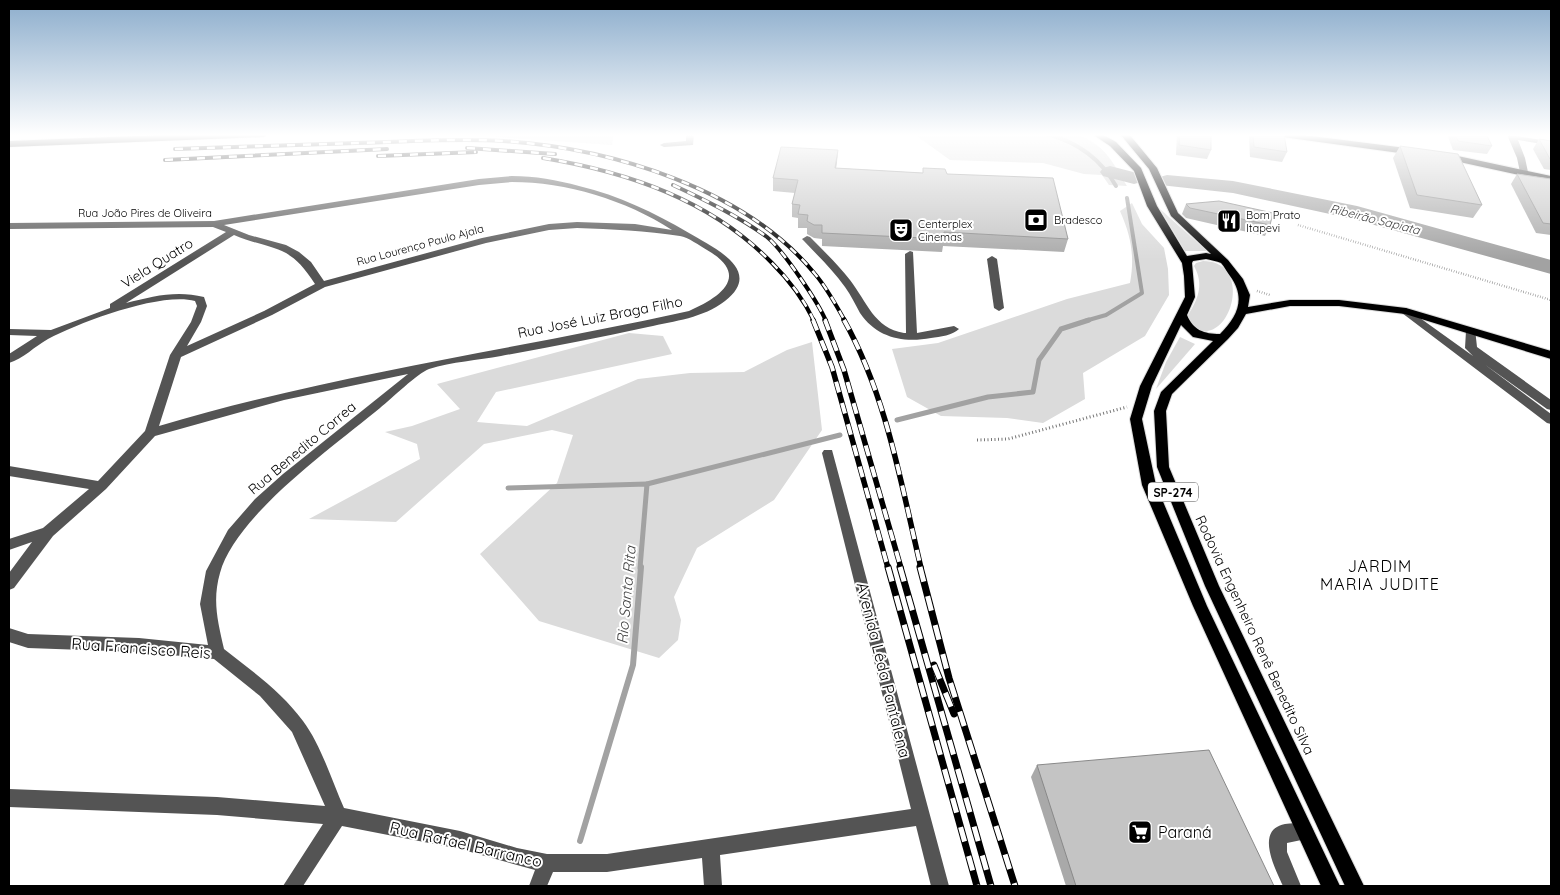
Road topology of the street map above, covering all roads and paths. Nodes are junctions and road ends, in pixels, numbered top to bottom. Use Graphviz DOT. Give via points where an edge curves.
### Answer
graph roads {
  1 [pos="1140,176"];
  2 [pos="1157,176"];
  3 [pos="1539,176"];
  4 [pos="1551,179"];
  5 [pos="214,224"];
  6 [pos="1298,225"];
  7 [pos="9,226"];
  8 [pos="233,232"];
  9 [pos="687,236"];
  10 [pos="808,239"];
  11 [pos="910,254"];
  12 [pos="992,259"];
  13 [pos="1225,262"];
  14 [pos="1187,263"];
  15 [pos="321,285"];
  16 [pos="1551,300"];
  17 [pos="998,308"];
  18 [pos="1242,311"];
  19 [pos="1406,312"];
  20 [pos="1181,314"];
  21 [pos="97,317"];
  22 [pos="954,329"];
  23 [pos="1471,331"];
  24 [pos="9,332"];
  25 [pos="51,333"];
  26 [pos="912,336"];
  27 [pos="1224,337"];
  28 [pos="1551,355"];
  29 [pos="176,356"];
  30 [pos="9,359"];
  31 [pos="423,367"];
  32 [pos="1140,404"];
  33 [pos="1551,406"];
  34 [pos="1551,420"];
  35 [pos="151,433"];
  36 [pos="977,440"];
  37 [pos="828,453"];
  38 [pos="9,471"];
  39 [pos="101,486"];
  40 [pos="48,532"];
  41 [pos="9,544"];
  42 [pos="9,584"];
  43 [pos="9,635"];
  44 [pos="217,652"];
  45 [pos="9,798"];
  46 [pos="338,816"];
  47 [pos="922,816"];
  48 [pos="1305,832"];
  49 [pos="710,848"];
  50 [pos="547,863"];
  51 [pos="292,886"];
  52 [pos="538,886"];
  53 [pos="713,886"];
  54 [pos="940,886"];
  55 [pos="1292,886"];
  56 [pos="1331,886"];
  57 [pos="1355,886"];
  1 -- 14 [label="main road, SP-274" via="1152,206"];
  2 -- 13 [label="main road" via="1174,214"];
  3 -- 4 [label="main road"];
  5 -- 7 [label="street, Rua João Pires de Oliveira"];
  5 -- 8 [label="street, Rua João Pires de Oliveira"];
  5 -- 9 [label="street, Rua José Luiz Braga Filho" via="286,210 480,182 528,179 592,193 643,211"];
  6 -- 16 [label="path"];
  8 -- 15 [label="street, Rua João Pires de Oliveira" via="283,246 307,264"];
  8 -- 21 [label="street, Viela Quatro"];
  9 -- 15 [label="street, Rua Lourenço Paulo Ajala" via="608,225 548,227 485,240"];
  9 -- 31 [label="street, Rua José Luiz Braga Filho" via="723,257 732,267 732,288 709,306 668,320"];
  10 -- 26 [label="street" via="835,268 876,326 891,334"];
  11 -- 26 [label="street"];
  12 -- 17 [label="street"];
  13 -- 14 [label="main road" via="1196,256"];
  13 -- 18 [label="main road" via="1245,295"];
  14 -- 20 [label="main road, SP-274" via="1192,285"];
  15 -- 29 [label="street, Rua Lourenço Paulo Ajala"];
  18 -- 19 [label="main road" via="1290,303 1339,303"];
  18 -- 27 [label="main road, Rodovia Engenheiro Renê Benedito Silva / SP-274"];
  19 -- 23 [label="main road"];
  19 -- 34 [label="street"];
  20 -- 27 [label="main road" via="1187,328 1193,332 1210,338"];
  20 -- 32 [label="main road, SP-274"];
  21 -- 25 [label="street"];
  21 -- 29 [label="street" via="154,299 194,296 200,299 202,306"];
  22 -- 26 [label="street"];
  23 -- 28 [label="main road"];
  23 -- 33 [label="street" via="1470,342 1475,352"];
  24 -- 25 [label="street"];
  25 -- 30 [label="street"];
  27 -- 57 [label="main road, Rodovia Engenheiro Renê Benedito Silva / SP-274" via="1167,392 1160,411 1163,467 1212,586"];
  29 -- 35 [label="street"];
  31 -- 35 [label="street, Rua José Luiz Braga Filho" via="271,398"];
  31 -- 44 [label="street, Rua Benedito Correa" via="288,477 233,534 213,570 206,604"];
  32 -- 36 [label="path" via="1008,439"];
  32 -- 48 [label="main road, SP-274" via="1136,419 1149,485 1163,522"];
  35 -- 39 [label="street"];
  37 -- 47 [label="street, Avenida Lêda Pantalena"];
  38 -- 39 [label="street"];
  39 -- 40 [label="street"];
  40 -- 41 [label="street"];
  40 -- 42 [label="street"];
  43 -- 44 [label="street, Rua Francisco Reis" via="28,641"];
  44 -- 46 [label="street, Rua Francisco Reis" via="266,691 298,727"];
  45 -- 46 [label="street, Rua Rafael Barranco" via="217,806"];
  46 -- 50 [label="street, Rua Rafael Barranco" via="460,840"];
  46 -- 51 [label="street"];
  47 -- 49 [label="street, Rua Rafael Barranco"];
  47 -- 54 [label="street, Avenida Lêda Pantalena"];
  48 -- 55 [label="street" via="1284,833 1278,839 1278,852"];
  48 -- 56 [label="main road, SP-274"];
  49 -- 50 [label="street, Rua Rafael Barranco" via="607,863"];
  49 -- 53 [label="street"];
  50 -- 52 [label="street"];
}
